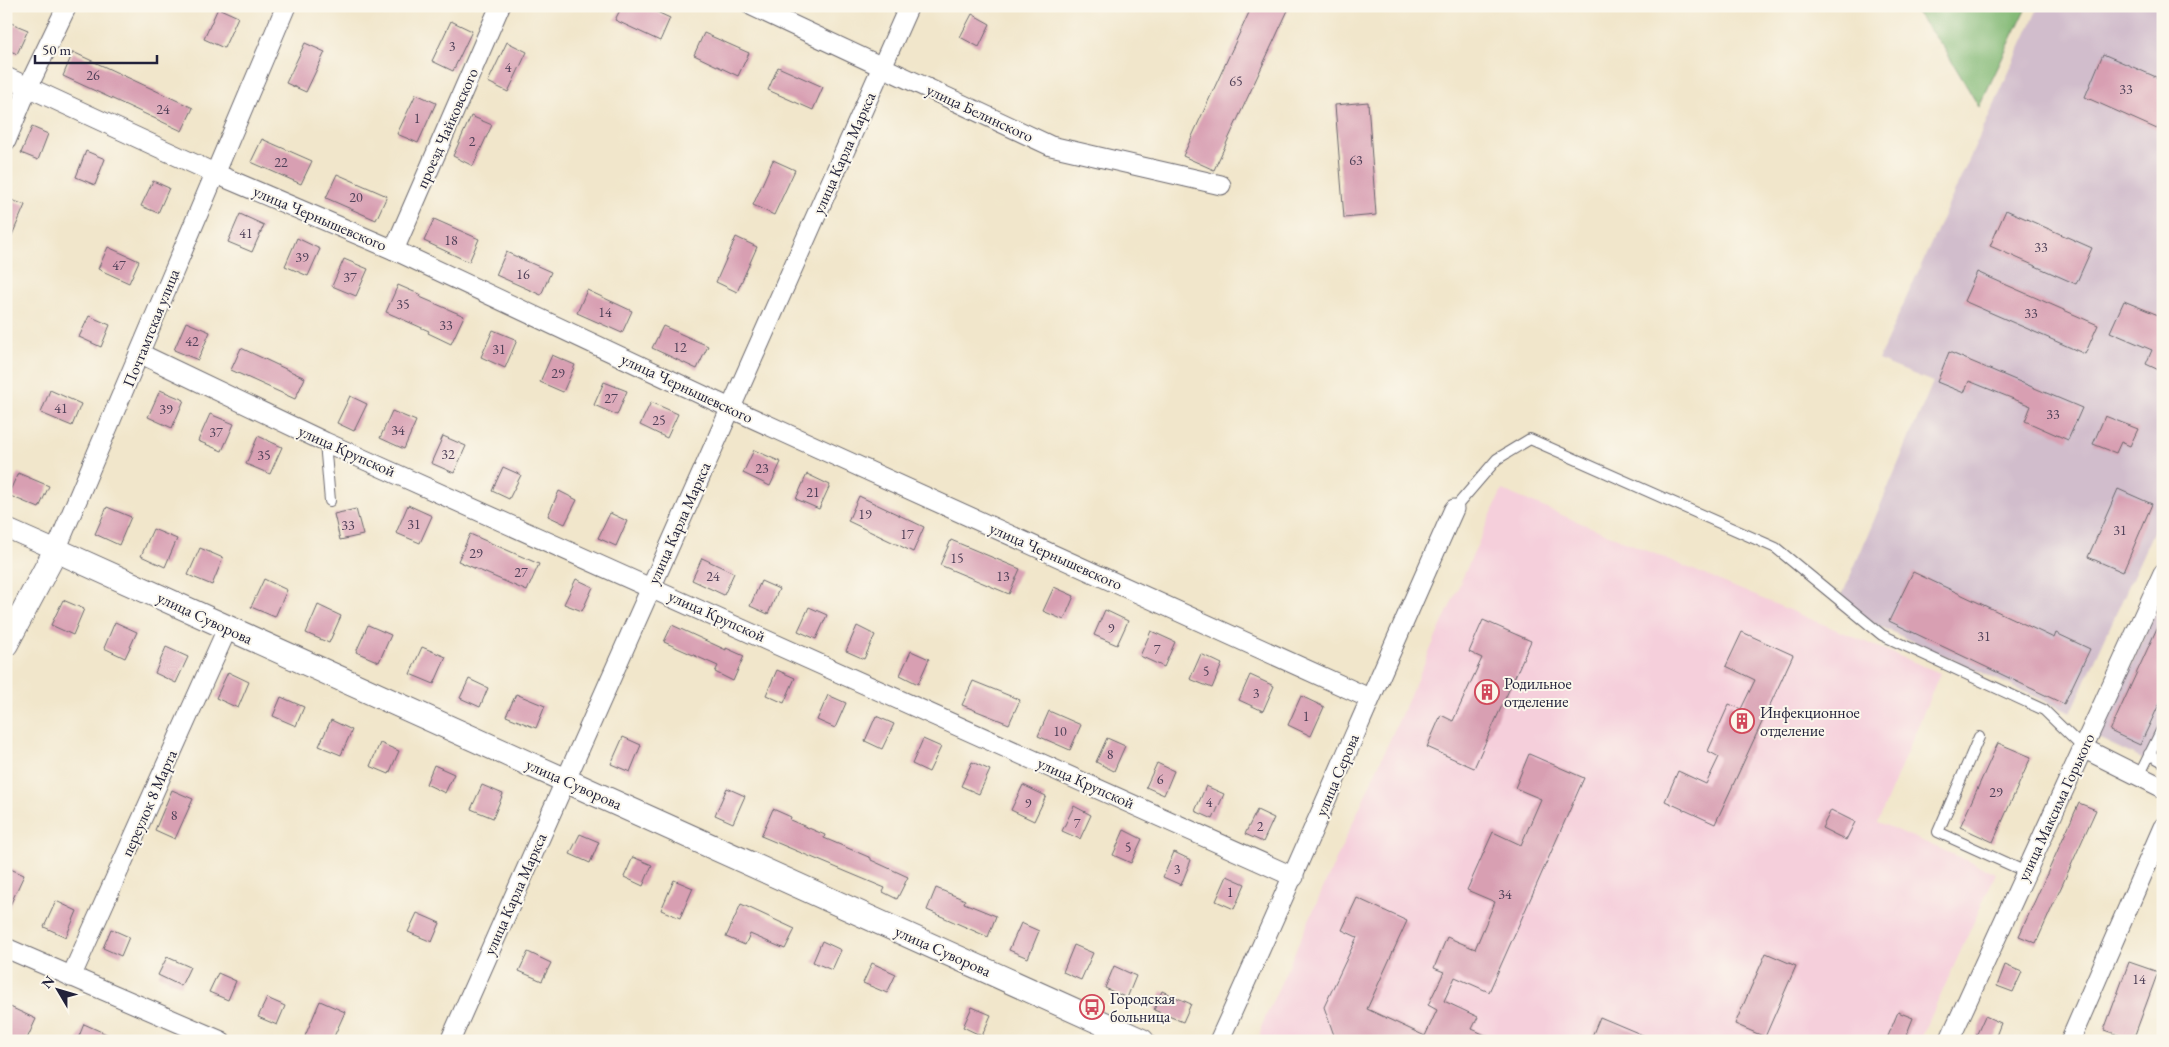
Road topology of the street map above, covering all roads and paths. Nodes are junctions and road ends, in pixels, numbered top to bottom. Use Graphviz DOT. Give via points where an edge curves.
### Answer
graph roads {
  1 [pos="67,6"];
  2 [pos="286,6"];
  3 [pos="500,6"];
  4 [pos="752,6"];
  5 [pos="909,6"];
  6 [pos="882,67"];
  7 [pos="6,77"];
  8 [pos="28,87"];
  9 [pos="6,141"];
  10 [pos="214,173"];
  11 [pos="1221,185"];
  12 [pos="394,250"];
  13 [pos="141,354"];
  14 [pos="730,408"];
  15 [pos="325,442"];
  16 [pos="330,501"];
  17 [pos="1454,509"];
  18 [pos="6,528"];
  19 [pos="56,550"];
  20 [pos="2163,573"];
  21 [pos="651,587"];
  22 [pos="226,629"];
  23 [pos="6,644"];
  24 [pos="1369,698"];
  25 [pos="2163,727"];
  26 [pos="1979,737"];
  27 [pos="2083,748"];
  28 [pos="2149,754"];
  29 [pos="2163,762"];
  30 [pos="2139,776"];
  31 [pos="566,779"];
  32 [pos="2163,788"];
  33 [pos="2163,828"];
  34 [pos="2026,872"];
  35 [pos="1294,877"];
  36 [pos="6,948"];
  37 [pos="71,977"];
  38 [pos="221,1041"];
  39 [pos="450,1041"];
  40 [pos="1142,1041"];
  41 [pos="1219,1041"];
  42 [pos="1949,1041"];
  43 [pos="2070,1041"];
  1 -- 8 [label="street"];
  2 -- 10 [label="street, Почтамтская улица"];
  3 -- 12 [label="street, проезд Чайковского"];
  4 -- 6 [label="street, улица Белинского"];
  5 -- 6 [label="street, улица Карла Маркса"];
  6 -- 11 [label="street, улица Белинского" via="1051,146"];
  6 -- 14 [label="street, улица Карла Маркса"];
  7 -- 8 [label="street, улица Чернышевского"];
  8 -- 9 [label="street"];
  8 -- 10 [label="street, улица Чернышевского"];
  10 -- 12 [label="street, улица Чернышевского"];
  10 -- 13 [label="street, Почтамтская улица"];
  12 -- 14 [label="street, улица Чернышевского"];
  13 -- 15 [label="street, улица Крупской"];
  13 -- 19 [label="street, Почтамтская улица"];
  14 -- 21 [label="street, улица Карла Маркса"];
  14 -- 24 [label="street, улица Чернышевского"];
  15 -- 16 [label="lane"];
  15 -- 21 [label="street, улица Крупской"];
  17 -- 24 [label="street, улица Серова"];
  17 -- 27 [label="lane" via="1497,459 1530,438 1776,548 1882,635 2044,710"];
  18 -- 19 [label="street, улица Суворова"];
  19 -- 22 [label="street, улица Суворова"];
  19 -- 23 [label="street, Почтамтская улица"];
  20 -- 27 [label="street, улица Максима Горького"];
  21 -- 31 [label="street, улица Карла Маркса"];
  21 -- 35 [label="street, улица Крупской"];
  22 -- 31 [label="street, улица Суворова"];
  22 -- 37 [label="street, переулок 8 Марта"];
  24 -- 35 [label="street, улица Серова"];
  25 -- 28 [label="lane"];
  26 -- 34 [label="lane" via="1938,832"];
  27 -- 30 [label="street"];
  27 -- 34 [label="street, улица Максима Горького"];
  28 -- 29 [label="lane"];
  28 -- 30 [label="lane"];
  30 -- 32 [label="street"];
  31 -- 39 [label="street, улица Карла Маркса"];
  31 -- 40 [label="street, улица Суворова"];
  33 -- 43 [label="street"];
  34 -- 42 [label="street, улица Максима Горького"];
  35 -- 41 [label="street, улица Серова"];
  36 -- 37 [label="street"];
  37 -- 38 [label="street"];
}
